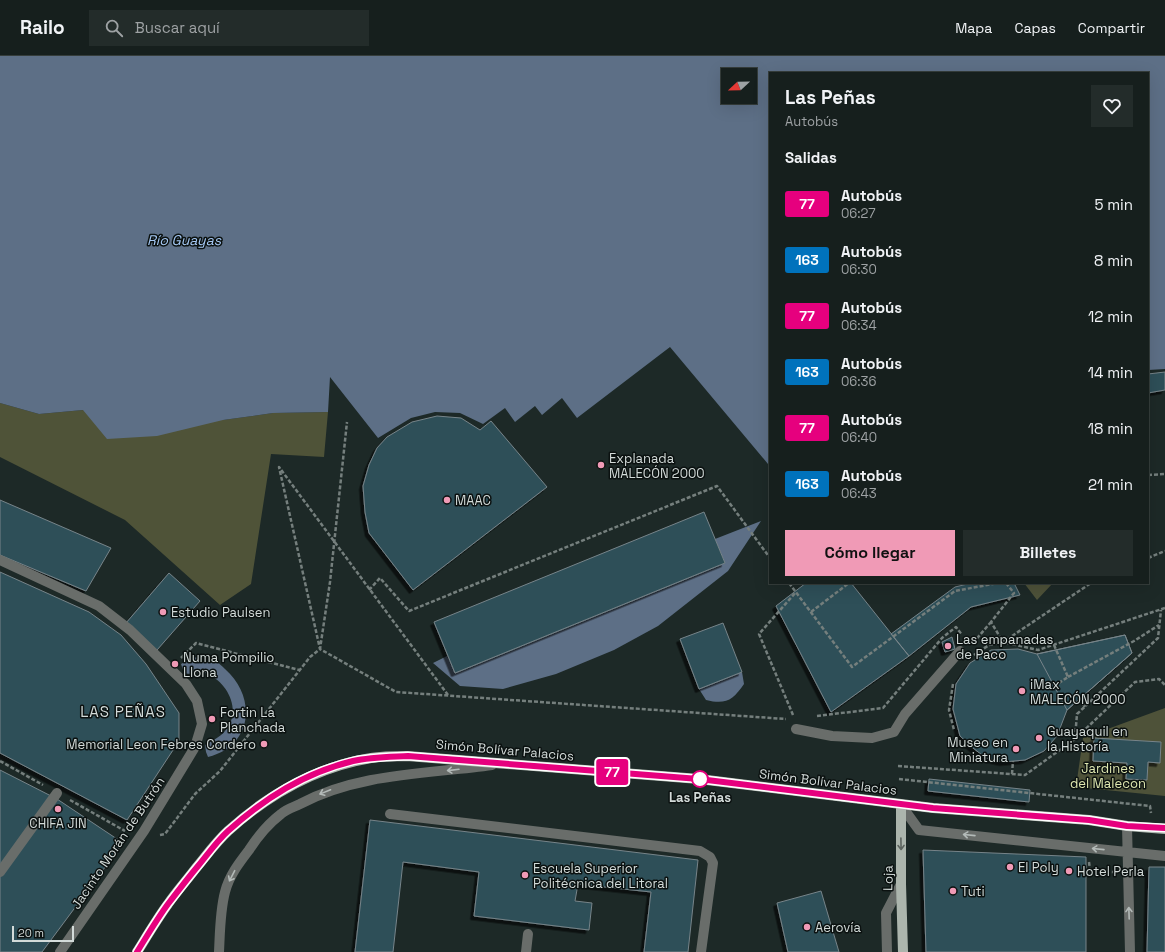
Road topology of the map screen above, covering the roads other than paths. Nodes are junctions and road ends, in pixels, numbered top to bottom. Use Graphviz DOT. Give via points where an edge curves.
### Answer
graph roads {
  1 [pos="0,560"];
  2 [pos="960,651"];
  3 [pos="796,724"];
  4 [pos="506,763"];
  5 [pos="57,793"];
  6 [pos="901,805"];
  7 [pos="390,814"];
  8 [pos="1127,826"];
  9 [pos="1165,828"];
  10 [pos="1127,852"];
  11 [pos="1165,856"];
  12 [pos="0,872"];
  13 [pos="901,884"];
  14 [pos="528,934"];
  15 [pos="60,952"];
  16 [pos="137,952"];
  17 [pos="219,952"];
  18 [pos="526,952"];
  19 [pos="701,952"];
  20 [pos="887,952"];
  21 [pos="903,952"];
  22 [pos="1130,952"];
  1 -- 15 [label="street, Jacinto Morán de Butrón" via="99,606 130,630 186,684 197,701 202,724 195,747 139,839"];
  2 -- 3 [label="street" via="905,714 894,732 872,738 832,736"];
  4 -- 6 [label="main road, Simón Bolívar Palacios" via="699,779"];
  4 -- 16 [label="main road, Simón Bolívar Palacios" via="408,756 373,757 332,767 288,786 227,832 168,904"];
  4 -- 17 [label="street, one-way" via="450,771 403,774 335,788 282,813 261,833 230,879 222,911"];
  5 -- 12 [label="street"];
  6 -- 8 [label="main road, Simón Bolívar Palacios" via="1089,820"];
  10 -- 6 [label="street, one-way" via="919,830"];
  6 -- 13 [label="main road, Loja, one-way"];
  7 -- 19 [label="street" via="700,851 710,856 713,863"];
  8 -- 9 [label="main road, Simón Bolívar Palacios"];
  8 -- 10 [label="street"];
  10 -- 11 [label="street"];
  22 -- 10 [label="street, one-way"];
  13 -- 20 [label="street" via="886,913"];
  13 -- 21 [label="main road, Loja"];
  14 -- 18 [label="street"];
}
